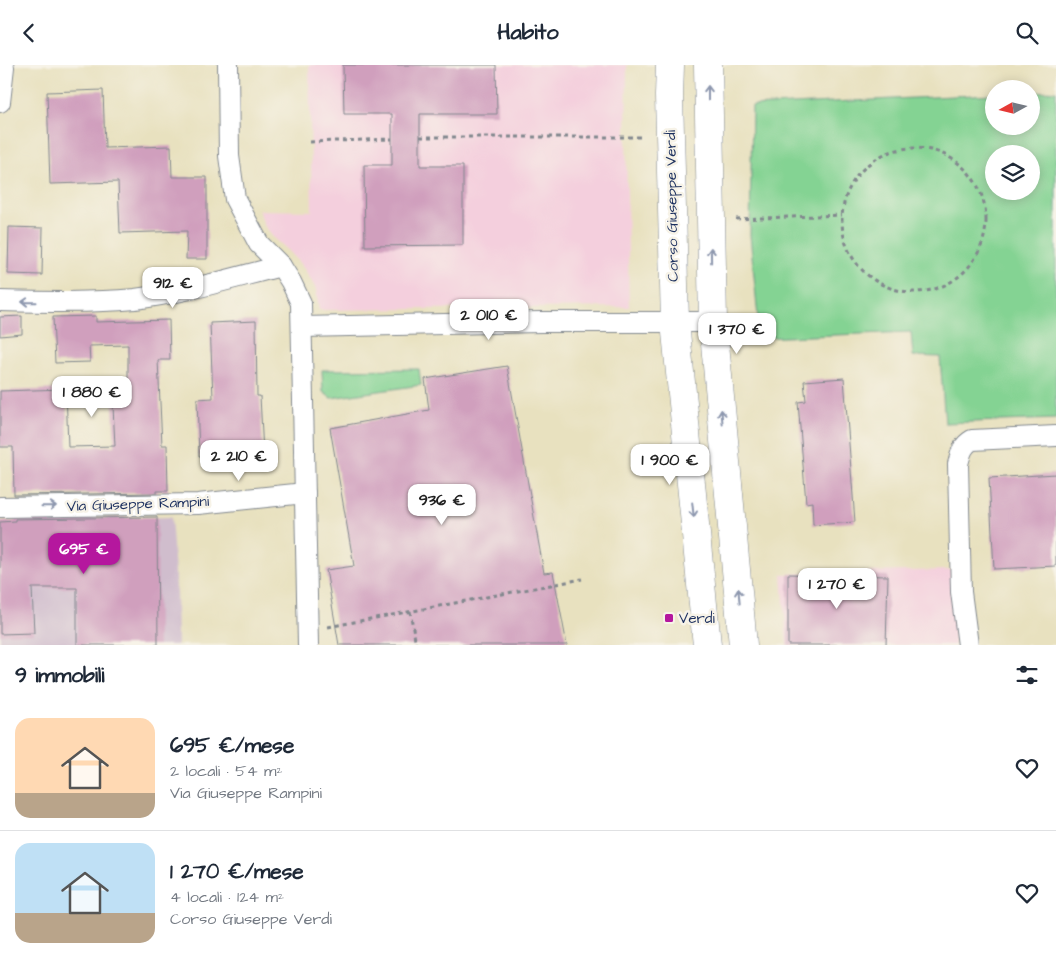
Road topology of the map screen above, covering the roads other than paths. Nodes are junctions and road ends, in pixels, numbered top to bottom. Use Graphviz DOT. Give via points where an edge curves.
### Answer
graph roads {
  1 [pos="228,65"];
  2 [pos="670,65"];
  3 [pos="708,65"];
  4 [pos="4,67"];
  5 [pos="0,102"];
  6 [pos="281,266"];
  7 [pos="0,301"];
  8 [pos="675,322"];
  9 [pos="713,322"];
  10 [pos="302,327"];
  11 [pos="1056,436"];
  12 [pos="305,493"];
  13 [pos="0,507"];
  14 [pos="308,638"];
  15 [pos="707,645"];
  16 [pos="743,645"];
  17 [pos="968,645"];
  1 -- 6 [label="street" via="229,156 235,199 259,244"];
  2 -- 8 [label="street, Corso Giuseppe Verdi"];
  9 -- 3 [label="street, one-way"];
  4 -- 5 [label="street"];
  6 -- 7 [label="street, one-way" via="135,299 58,303"];
  6 -- 10 [label="street" via="301,303"];
  8 -- 9 [label="street"];
  8 -- 10 [label="street"];
  8 -- 15 [label="street, Corso Giuseppe Verdi, one-way"];
  16 -- 9 [label="street, one-way"];
  10 -- 12 [label="street"];
  11 -- 17 [label="street" via="972,440 962,449 958,464 961,592"];
  13 -- 12 [label="street, Via Giuseppe Rampini, one-way" via="198,504"];
  12 -- 14 [label="street"];
}
